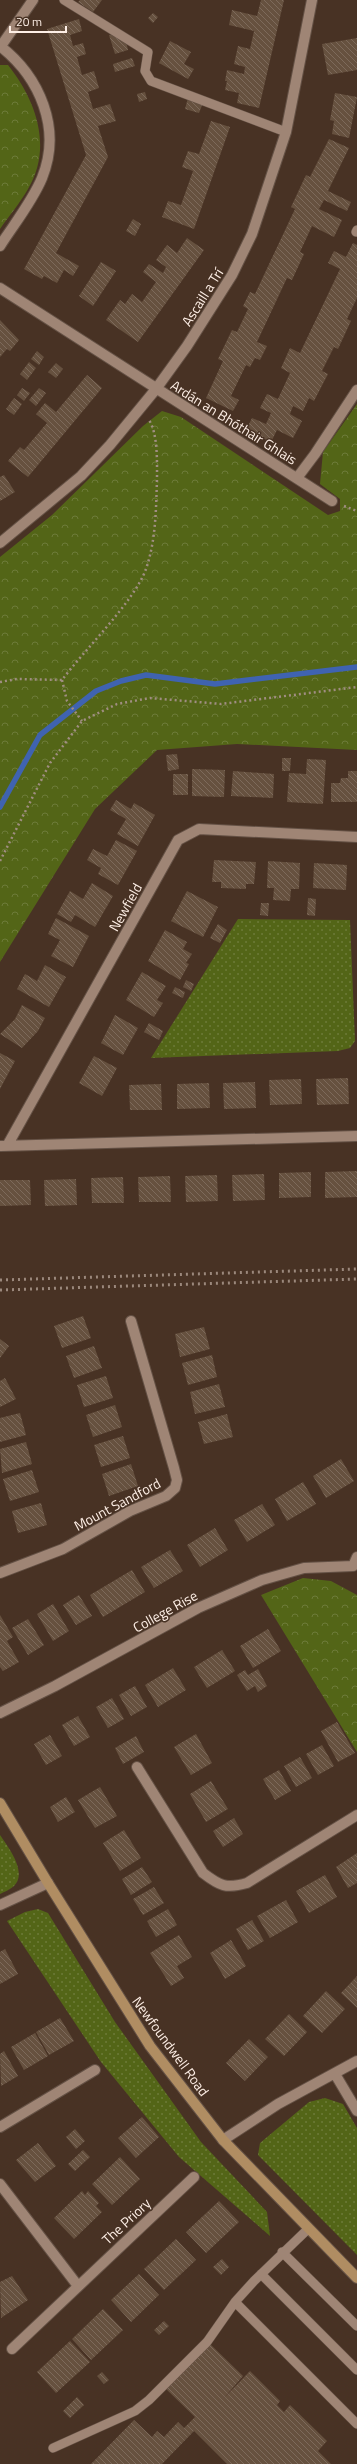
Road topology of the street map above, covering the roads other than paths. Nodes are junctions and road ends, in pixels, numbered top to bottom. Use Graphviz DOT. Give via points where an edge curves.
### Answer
graph roads {
  1 [pos="33,0"];
  2 [pos="64,0"];
  3 [pos="312,0"];
  4 [pos="0,46"];
  5 [pos="286,132"];
  6 [pos="0,246"];
  7 [pos="0,288"];
  8 [pos="156,389"];
  9 [pos="357,390"];
  10 [pos="297,478"];
  11 [pos="332,501"];
  12 [pos="0,543"];
  13 [pos="357,837"];
  14 [pos="357,1136"];
  15 [pos="3,1146"];
  16 [pos="131,1321"];
  17 [pos="356,1564"];
  18 [pos="0,1573"];
  19 [pos="0,1713"];
  20 [pos="137,1767"];
  21 [pos="0,1803"];
  22 [pos="357,1815"];
  23 [pos="48,1883"];
  24 [pos="0,1905"];
  25 [pos="357,2061"];
  26 [pos="95,2070"];
  27 [pos="335,2074"];
  28 [pos="357,2111"];
  29 [pos="0,2127"];
  30 [pos="223,2140"];
  31 [pos="194,2177"];
  32 [pos="0,2184"];
  33 [pos="308,2229"];
  34 [pos="282,2252"];
  35 [pos="261,2274"];
  36 [pos="357,2278"];
  37 [pos="78,2286"];
  38 [pos="235,2302"];
  39 [pos="357,2326"];
  40 [pos="12,2349"];
  41 [pos="357,2370"];
  42 [pos="357,2424"];
  43 [pos="53,2448"];
  1 -- 4 [label="street"];
  2 -- 5 [label="lane" via="148,52 145,71 151,81"];
  3 -- 5 [label="street, Ascaill a Trí"];
  4 -- 6 [label="street" via="23,66 38,88 44,102 49,130 42,177"];
  5 -- 8 [label="street, Ascaill a Trí" via="252,234 232,275"];
  7 -- 8 [label="street, Ardán an Bhóthair Ghlais"];
  8 -- 10 [label="street, Ardán an Bhóthair Ghlais"];
  8 -- 12 [label="street, Ascaill a Trí" via="81,476"];
  9 -- 10 [label="street, Ardán an Bhóthair Ghlais"];
  10 -- 11 [label="street, Ardán an Bhóthair Ghlais"];
  13 -- 15 [label="street, Newfield" via="199,829 178,840"];
  14 -- 15 [label="street, Newfield"];
  16 -- 18 [label="street, Mount Sandford" via="175,1474 175,1488 166,1496 130,1511 63,1549"];
  17 -- 19 [label="street, College Rise" via="304,1568 255,1583 198,1608 69,1679"];
  20 -- 22 [label="street" via="203,1873 216,1883 232,1888 247,1883"];
  21 -- 23 [label="main road, Newfoundwell Road"];
  23 -- 24 [label="street"];
  23 -- 30 [label="main road, Newfoundwell Road" via="150,2046"];
  25 -- 27 [label="street"];
  26 -- 29 [label="street"];
  27 -- 28 [label="street"];
  27 -- 30 [label="street" via="278,2104"];
  30 -- 33 [label="main road, Newfoundwell Road"];
  31 -- 37 [label="street, The Priory"];
  32 -- 37 [label="street"];
  33 -- 34 [label="lane"];
  33 -- 36 [label="main road, Newfoundwell Road"];
  34 -- 35 [label="lane"];
  34 -- 39 [label="lane"];
  35 -- 38 [label="lane"];
  35 -- 41 [label="lane"];
  37 -- 40 [label="street, The Priory"];
  38 -- 42 [label="lane"];
  38 -- 43 [label="lane" via="207,2342 149,2400 135,2411"];
}
